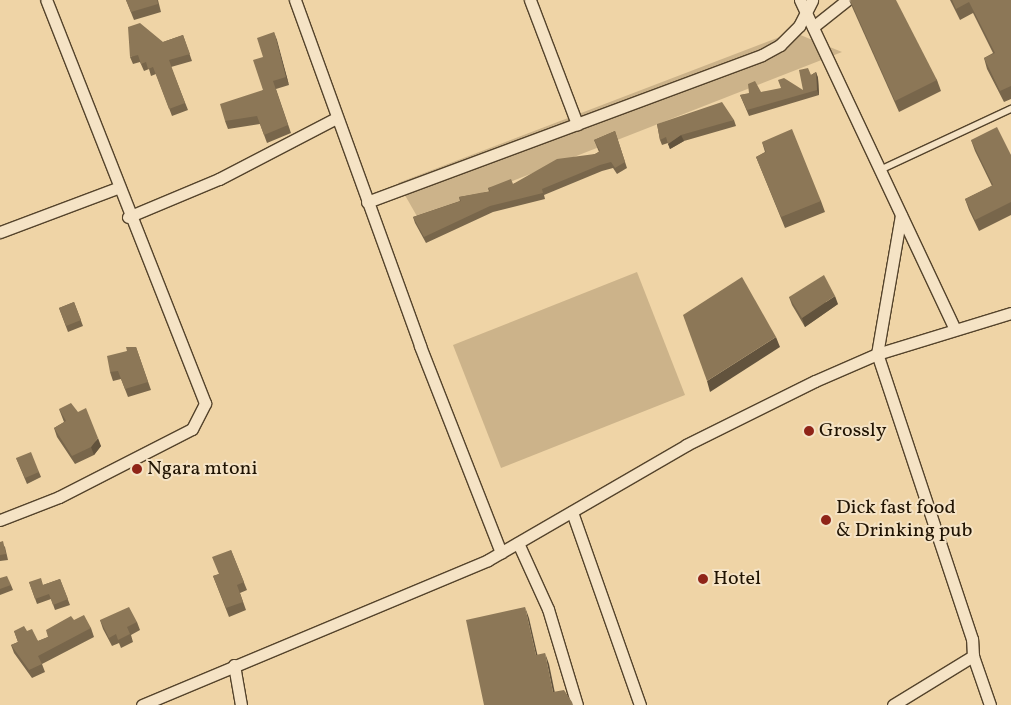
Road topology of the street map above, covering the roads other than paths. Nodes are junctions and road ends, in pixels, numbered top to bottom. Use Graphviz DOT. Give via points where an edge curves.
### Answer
graph roads {
  1 [pos="46,0"];
  2 [pos="295,0"];
  3 [pos="530,0"];
  4 [pos="800,0"];
  5 [pos="812,0"];
  6 [pos="847,0"];
  7 [pos="805,12"];
  8 [pos="813,27"];
  9 [pos="1011,109"];
  10 [pos="336,118"];
  11 [pos="577,124"];
  12 [pos="880,170"];
  13 [pos="117,188"];
  14 [pos="367,202"];
  15 [pos="901,215"];
  16 [pos="128,217"];
  17 [pos="0,232"];
  18 [pos="1011,313"];
  19 [pos="955,329"];
  20 [pos="877,354"];
  21 [pos="572,512"];
  22 [pos="0,520"];
  23 [pos="518,542"];
  24 [pos="501,553"];
  25 [pos="972,656"];
  26 [pos="234,665"];
  27 [pos="142,705"];
  28 [pos="241,705"];
  29 [pos="577,705"];
  30 [pos="640,705"];
  31 [pos="894,705"];
  32 [pos="990,705"];
  1 -- 13 [label="street"];
  2 -- 10 [label="street"];
  3 -- 11 [label="street"];
  4 -- 7 [label="street"];
  5 -- 7 [label="street"];
  6 -- 8 [label="street"];
  7 -- 8 [label="street"];
  7 -- 11 [label="street" via="799,26 780,45 762,55"];
  8 -- 12 [label="street"];
  9 -- 12 [label="lane"];
  10 -- 14 [label="street"];
  10 -- 16 [label="street" via="219,179"];
  11 -- 14 [label="street"];
  12 -- 15 [label="street"];
  13 -- 16 [label="street"];
  13 -- 17 [label="street"];
  14 -- 24 [label="street"];
  15 -- 19 [label="street"];
  15 -- 20 [label="street"];
  16 -- 22 [label="street" via="202,389 202,416 192,429 59,497"];
  18 -- 19 [label="street"];
  19 -- 20 [label="street"];
  20 -- 21 [label="street" via="686,445"];
  20 -- 25 [label="street" via="972,639"];
  21 -- 23 [label="street"];
  21 -- 30 [label="street"];
  23 -- 24 [label="street"];
  23 -- 29 [label="street" via="544,601"];
  24 -- 26 [label="street"];
  25 -- 31 [label="street"];
  25 -- 32 [label="street"];
  26 -- 27 [label="street"];
  26 -- 28 [label="street"];
}
